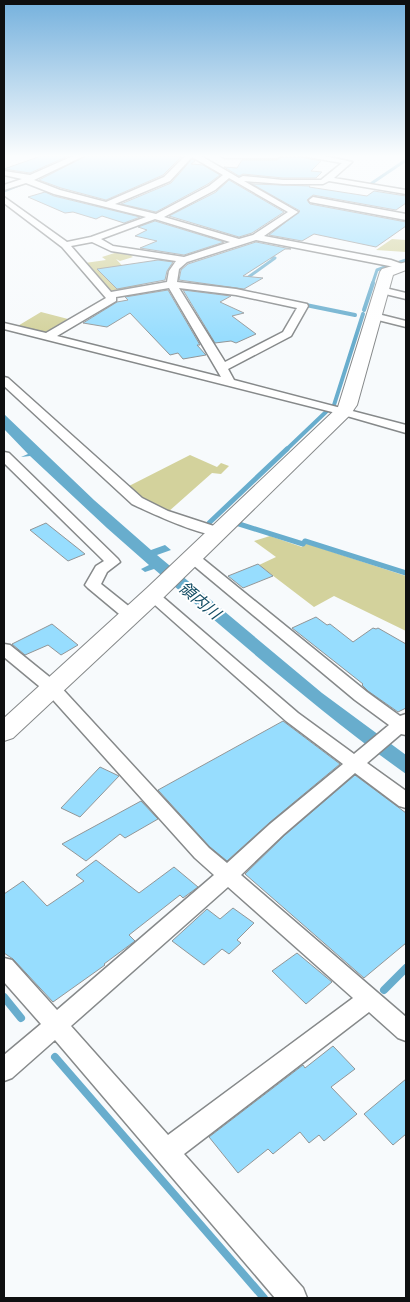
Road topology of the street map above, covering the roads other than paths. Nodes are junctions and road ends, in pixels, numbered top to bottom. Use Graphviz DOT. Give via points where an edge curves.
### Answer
graph roads {
  1 [pos="28,217"];
  2 [pos="154,217"];
  3 [pos="158,217"];
  4 [pos="287,217"];
  5 [pos="256,237"];
  6 [pos="93,239"];
  7 [pos="242,243"];
  8 [pos="65,245"];
  9 [pos="184,260"];
  10 [pos="404,267"];
  11 [pos="172,284"];
  12 [pos="381,290"];
  13 [pos="109,296"];
  14 [pos="406,296"];
  15 [pos="374,316"];
  16 [pos="406,324"];
  17 [pos="4,326"];
  18 [pos="48,337"];
  19 [pos="223,367"];
  20 [pos="4,380"];
  21 [pos="229,382"];
  22 [pos="344,411"];
  23 [pos="406,429"];
  24 [pos="6,461"];
  25 [pos="218,532"];
  26 [pos="191,558"];
  27 [pos="153,594"];
  28 [pos="130,615"];
  29 [pos="4,649"];
  30 [pos="51,687"];
  31 [pos="401,726"];
  32 [pos="4,732"];
  33 [pos="360,760"];
  34 [pos="406,801"];
  35 [pos="228,875"];
  36 [pos="4,967"];
  37 [pos="369,999"];
  38 [pos="56,1025"];
  39 [pos="406,1031"];
  40 [pos="4,1070"];
  41 [pos="166,1152"];
  42 [pos="293,1298"];
  1 -- 8 [label="street"];
  2 -- 6 [label="street"];
  3 -- 7 [label="street"];
  4 -- 5 [label="street"];
  5 -- 7 [label="street"];
  5 -- 10 [label="street"];
  6 -- 8 [label="street"];
  6 -- 9 [label="street" via="111,248"];
  7 -- 9 [label="street"];
  8 -- 13 [label="street"];
  9 -- 11 [label="street" via="176,265"];
  10 -- 12 [label="street" via="387,272"];
  11 -- 13 [label="street"];
  11 -- 19 [label="street"];
  11 -- 19 [label="street" via="236,292 303,306 287,334"];
  12 -- 14 [label="street"];
  12 -- 15 [label="street"];
  13 -- 18 [label="street" via="112,299"];
  15 -- 16 [label="street"];
  15 -- 22 [label="street"];
  17 -- 18 [label="street"];
  18 -- 21 [label="street"];
  19 -- 21 [label="street"];
  20 -- 25 [label="street" via="137,501 163,514"];
  21 -- 22 [label="street"];
  22 -- 23 [label="street"];
  22 -- 25 [label="street"];
  24 -- 28 [label="street" via="113,562 101,570 93,585"];
  25 -- 26 [label="street"];
  26 -- 27 [label="street"];
  26 -- 31 [label="street"];
  27 -- 28 [label="street"];
  27 -- 33 [label="street" via="292,717"];
  28 -- 30 [label="street"];
  29 -- 30 [label="street"];
  30 -- 32 [label="street"];
  30 -- 35 [label="street" via="202,853"];
  31 -- 33 [label="street"];
  33 -- 34 [label="street"];
  33 -- 35 [label="street"];
  35 -- 37 [label="street"];
  35 -- 38 [label="street"];
  36 -- 38 [label="street"];
  37 -- 39 [label="street"];
  37 -- 41 [label="street"];
  38 -- 40 [label="street"];
  38 -- 41 [label="street"];
  41 -- 42 [label="street"];
}
